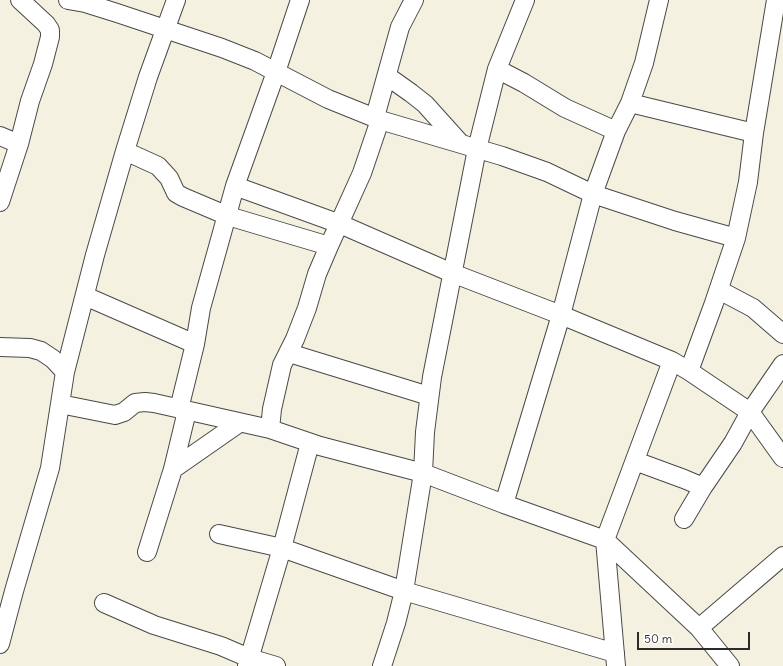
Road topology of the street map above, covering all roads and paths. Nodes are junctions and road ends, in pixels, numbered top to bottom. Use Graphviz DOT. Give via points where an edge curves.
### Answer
graph roads {
  1 [pos="20,0"];
  2 [pos="68,0"];
  3 [pos="176,0"];
  4 [pos="300,0"];
  5 [pos="414,0"];
  6 [pos="525,0"];
  7 [pos="659,0"];
  8 [pos="776,0"];
  9 [pos="166,29"];
  10 [pos="497,69"];
  11 [pos="276,72"];
  12 [pos="387,76"];
  13 [pos="630,103"];
  14 [pos="378,119"];
  15 [pos="616,131"];
  16 [pos="754,133"];
  17 [pos="0,136"];
  18 [pos="19,144"];
  19 [pos="470,147"];
  20 [pos="125,151"];
  21 [pos="4,181"];
  22 [pos="235,186"];
  23 [pos="593,194"];
  24 [pos="0,202"];
  25 [pos="228,216"];
  26 [pos="340,224"];
  27 [pos="736,238"];
  28 [pos="329,246"];
  29 [pos="452,273"];
  30 [pos="719,290"];
  31 [pos="85,296"];
  32 [pos="560,315"];
  33 [pos="783,334"];
  34 [pos="195,344"];
  35 [pos="0,347"];
  36 [pos="289,353"];
  37 [pos="672,361"];
  38 [pos="783,364"];
  39 [pos="689,371"];
  40 [pos="65,372"];
  41 [pos="429,396"];
  42 [pos="60,404"];
  43 [pos="183,410"];
  44 [pos="750,412"];
  45 [pos="239,423"];
  46 [pos="270,429"];
  47 [pos="310,443"];
  48 [pos="783,458"];
  49 [pos="635,461"];
  50 [pos="173,470"];
  51 [pos="424,473"];
  52 [pos="703,487"];
  53 [pos="504,504"];
  54 [pos="684,519"];
  55 [pos="219,534"];
  56 [pos="605,540"];
  57 [pos="282,548"];
  58 [pos="147,552"];
  59 [pos="783,556"];
  60 [pos="404,591"];
  61 [pos="104,603"];
  62 [pos="699,628"];
  63 [pos="0,644"];
  64 [pos="616,660"];
  65 [pos="248,662"];
  66 [pos="276,666"];
  67 [pos="382,666"];
  68 [pos="730,666"];
  1 -- 18 [label="street" via="46,24 50,30 50,37"];
  2 -- 9 [label="street"];
  3 -- 9 [label="street"];
  4 -- 11 [label="street"];
  5 -- 12 [label="street" via="400,27"];
  6 -- 10 [label="street"];
  7 -- 13 [label="street" via="644,63"];
  8 -- 16 [label="street"];
  9 -- 11 [label="street" via="222,48"];
  9 -- 20 [label="street"];
  10 -- 15 [label="street" via="565,108"];
  10 -- 19 [label="street"];
  11 -- 14 [label="street" via="328,99"];
  11 -- 22 [label="street"];
  12 -- 14 [label="street"];
  12 -- 19 [label="street" via="425,104"];
  13 -- 15 [label="street"];
  13 -- 16 [label="street"];
  14 -- 19 [label="street"];
  14 -- 26 [label="street" via="362,174"];
  15 -- 23 [label="street"];
  16 -- 27 [label="street" via="748,182"];
  17 -- 18 [label="street"];
  18 -- 21 [label="street"];
  19 -- 23 [label="street" via="547,172"];
  19 -- 29 [label="street"];
  20 -- 25 [label="street" via="158,166 169,178 176,194"];
  20 -- 31 [label="street"];
  21 -- 24 [label="street"];
  22 -- 25 [label="street"];
  22 -- 26 [label="street"];
  23 -- 27 [label="street"];
  23 -- 32 [label="street"];
  25 -- 28 [label="street"];
  25 -- 34 [label="street" via="202,308"];
  26 -- 28 [label="street"];
  26 -- 29 [label="street"];
  27 -- 30 [label="street"];
  28 -- 36 [label="street"];
  29 -- 32 [label="street"];
  29 -- 41 [label="street"];
  30 -- 33 [label="street" via="753,308"];
  30 -- 39 [label="street"];
  31 -- 34 [label="street"];
  31 -- 40 [label="street"];
  32 -- 37 [label="street"];
  32 -- 53 [label="street"];
  34 -- 43 [label="street"];
  35 -- 40 [label="street" via="41,351"];
  36 -- 41 [label="street"];
  36 -- 46 [label="street" via="282,365"];
  37 -- 39 [label="street"];
  37 -- 49 [label="street"];
  38 -- 44 [label="street"];
  39 -- 44 [label="street"];
  40 -- 42 [label="street"];
  41 -- 51 [label="street"];
  42 -- 43 [label="street" via="114,415 139,402 154,402"];
  42 -- 63 [label="street" via="50,468"];
  43 -- 45 [label="street"];
  43 -- 50 [label="street"];
  44 -- 48 [label="street"];
  44 -- 52 [label="street" via="733,443"];
  45 -- 46 [label="street"];
  45 -- 50 [label="street"];
  46 -- 47 [label="street"];
  47 -- 51 [label="street"];
  47 -- 57 [label="street"];
  49 -- 52 [label="street"];
  49 -- 56 [label="street"];
  50 -- 58 [label="street"];
  51 -- 53 [label="street"];
  51 -- 60 [label="street"];
  52 -- 54 [label="street"];
  53 -- 56 [label="street"];
  55 -- 57 [label="street"];
  56 -- 62 [label="street"];
  56 -- 64 [label="street"];
  57 -- 60 [label="street"];
  57 -- 65 [label="street"];
  59 -- 62 [label="street"];
  60 -- 64 [label="street"];
  60 -- 67 [label="street"];
  61 -- 65 [label="street" via="154,625 208,642"];
  62 -- 68 [label="street"];
  65 -- 66 [label="street"];
}
